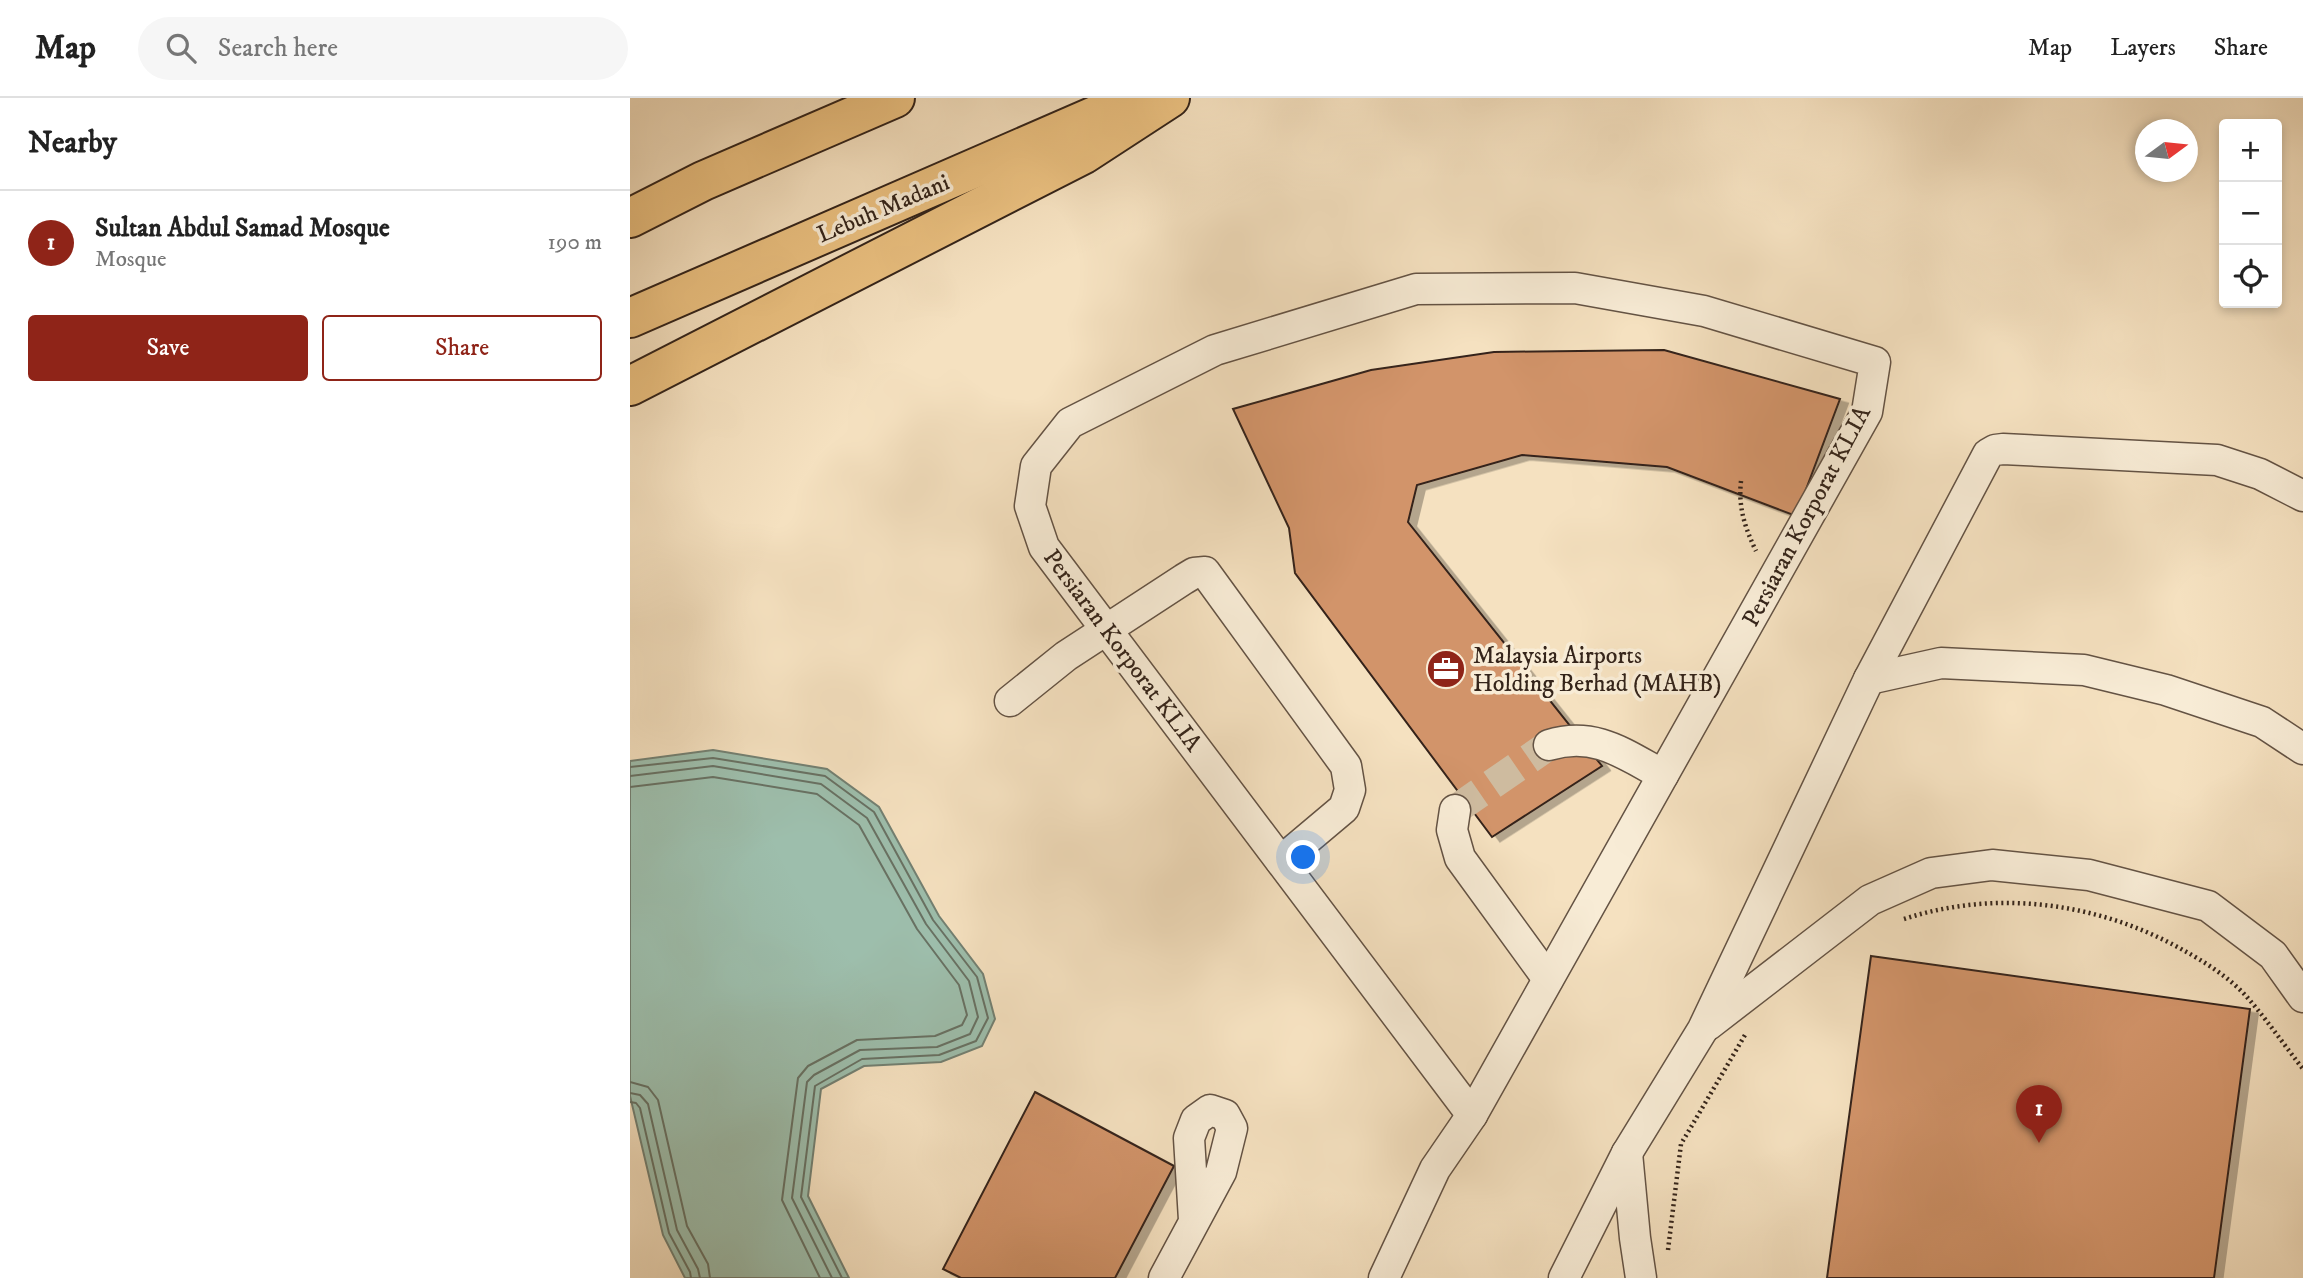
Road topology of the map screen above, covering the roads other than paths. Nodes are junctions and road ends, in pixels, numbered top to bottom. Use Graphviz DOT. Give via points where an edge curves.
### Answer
graph roads {
  1 [pos="895,98"];
  2 [pos="1136,98"];
  3 [pos="1170,98"];
  4 [pos="704,181"];
  5 [pos="630,211"];
  6 [pos="630,218"];
  7 [pos="630,318"];
  8 [pos="630,386"];
  9 [pos="2303,496"];
  10 [pos="1107,629"];
  11 [pos="1869,679"];
  12 [pos="1010,701"];
  13 [pos="1549,746"];
  14 [pos="2303,749"];
  15 [pos="1663,775"];
  16 [pos="1455,810"];
  17 [pos="1280,860"];
  18 [pos="1548,979"];
  19 [pos="2303,998"];
  20 [pos="1703,1029"];
  21 [pos="1472,1115"];
  22 [pos="1627,1153"];
  23 [pos="1194,1220"];
  24 [pos="1654,1271"];
  25 [pos="1164,1278"];
  26 [pos="1384,1278"];
  27 [pos="1563,1278"];
  1 -- 4 [label="highway"];
  2 -- 7 [label="highway, Lebuh Madani"];
  3 -- 8 [label="highway" via="1084,154"];
  4 -- 5 [label="highway"];
  4 -- 6 [label="highway"];
  9 -- 11 [label="lane" via="2260,474 2217,460 1995,450 1988,454"];
  10 -- 12 [label="lane"];
  10 -- 15 [label="lane, Persiaran Korporat KLIA" via="1044,547 1030,506 1036,466 1070,423 1214,350 1416,289 1575,288 1704,311 1875,362 1867,412"];
  10 -- 17 [label="lane, Persiaran Korporat KLIA"];
  10 -- 17 [label="lane" via="1194,573 1205,572 1212,580 1348,773 1350,790 1344,808"];
  11 -- 14 [label="lane" via="1941,663 2084,670 2166,690 2262,722"];
  11 -- 20 [label="lane"];
  13 -- 15 [label="lane" via="1594,741"];
  15 -- 18 [label="lane, Persiaran Korporat KLIA"];
  16 -- 18 [label="lane" via="1452,830 1460,858"];
  17 -- 21 [label="lane, Persiaran Korporat KLIA"];
  18 -- 21 [label="lane, Persiaran Korporat KLIA"];
  19 -- 20 [label="lane" via="2273,955 2208,905 2090,875 1992,865 1931,873 1870,900"];
  20 -- 22 [label="lane"];
  21 -- 26 [label="lane, Persiaran Korporat KLIA" via="1435,1169"];
  22 -- 24 [label="lane" via="1635,1238"];
  22 -- 27 [label="lane"];
  23 -- 25 [label="lane"];
}
